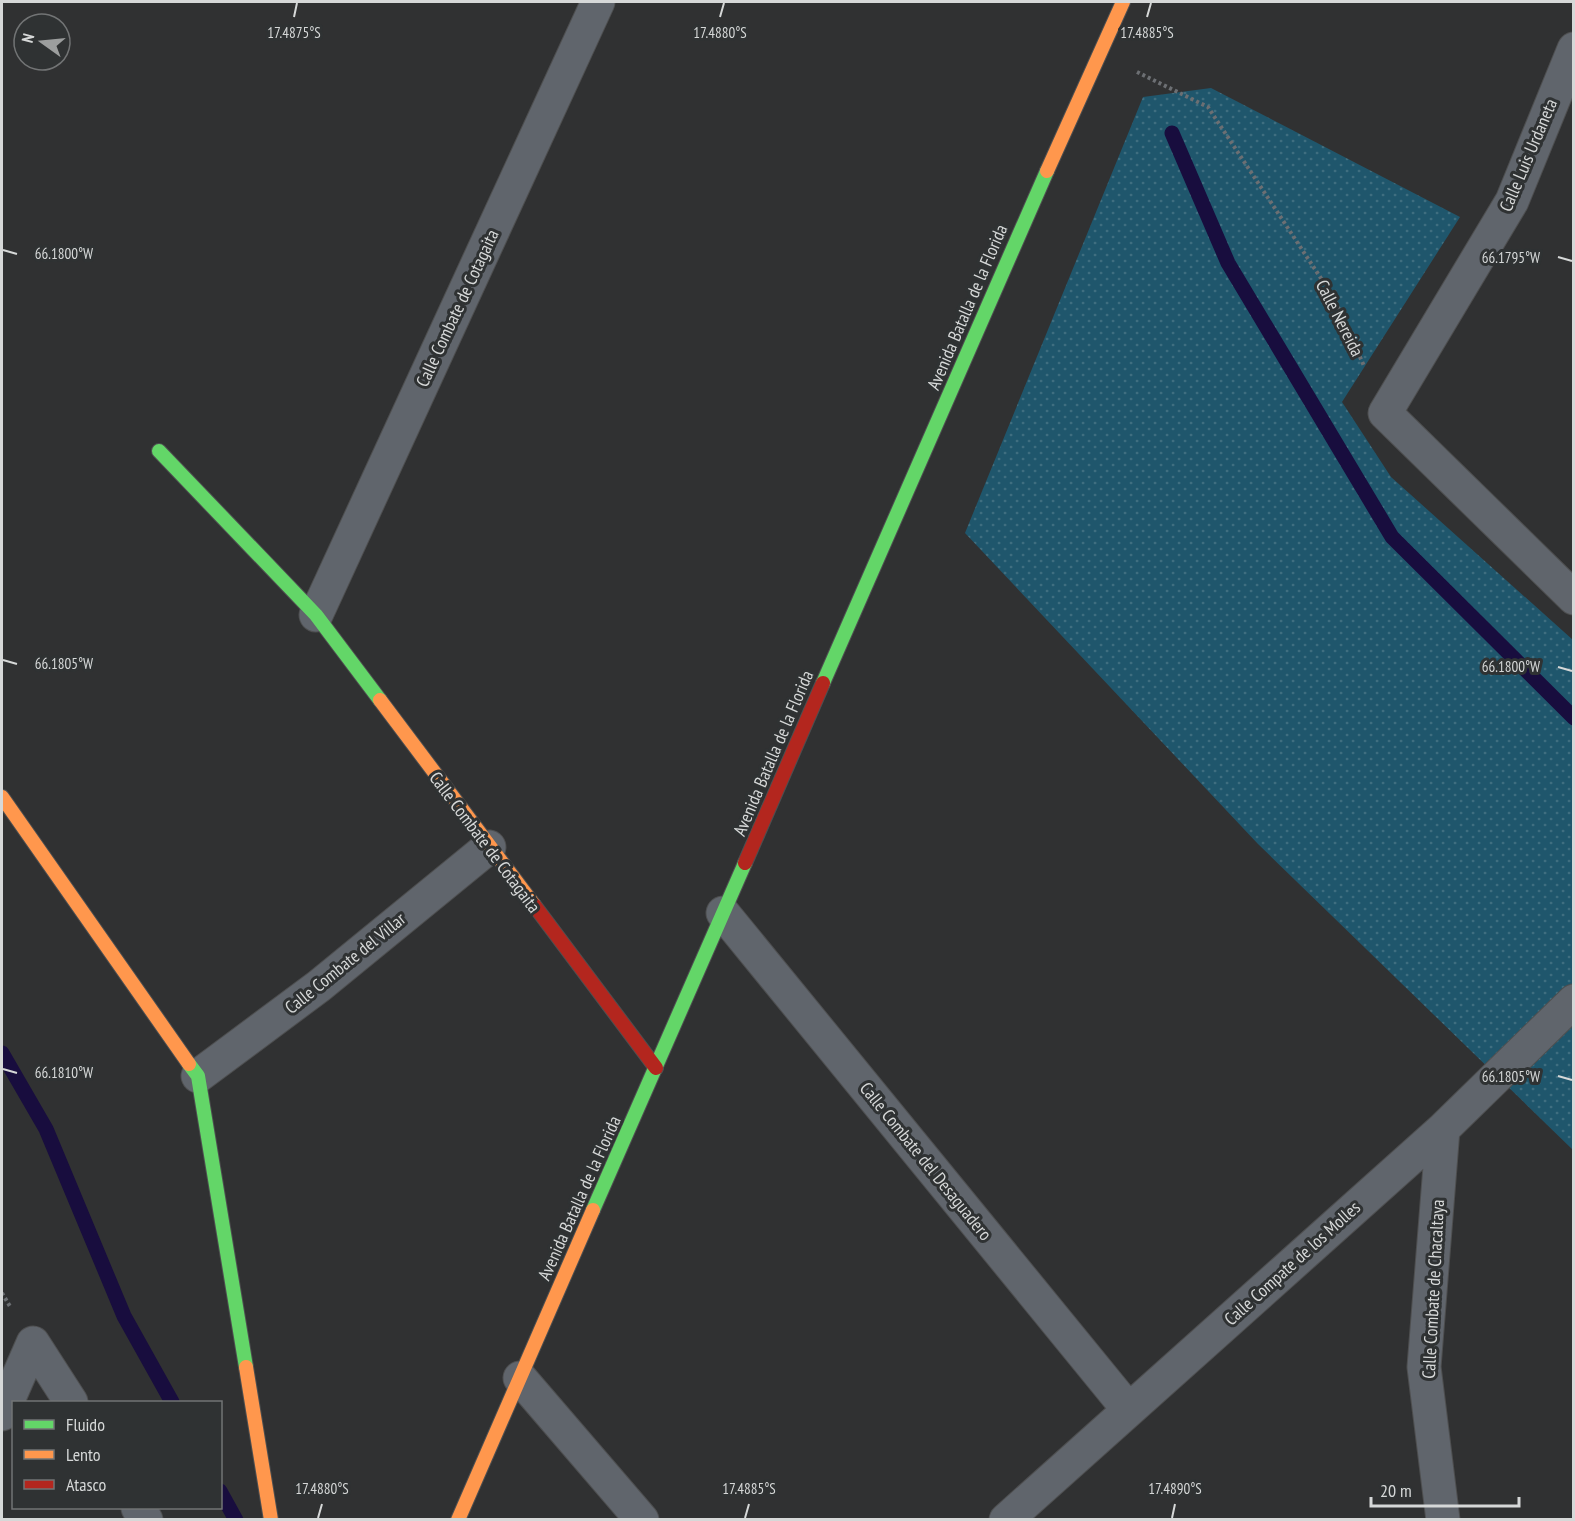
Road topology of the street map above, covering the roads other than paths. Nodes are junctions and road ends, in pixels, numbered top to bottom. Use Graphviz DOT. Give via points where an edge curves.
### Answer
graph roads {
  1 [pos="598,2"];
  2 [pos="1124,2"];
  3 [pos="1574,48"];
  4 [pos="159,451"];
  5 [pos="1574,598"];
  6 [pos="316,615"];
  7 [pos="2,797"];
  8 [pos="489,847"];
  9 [pos="723,913"];
  10 [pos="1574,1001"];
  11 [pos="656,1068"];
  12 [pos="198,1076"];
  13 [pos="1443,1129"];
  14 [pos="520,1378"];
  15 [pos="70,1401"];
  16 [pos="1128,1409"];
  17 [pos="2,1414"];
  18 [pos="271,1520"];
  19 [pos="458,1520"];
  20 [pos="642,1520"];
  21 [pos="1006,1520"];
  22 [pos="1443,1520"];
  1 -- 6 [label="street, Calle Combate de Cotagaita"];
  2 -- 9 [label="street, Avenida Batalla de la Florida" via="1022,226"];
  3 -- 5 [label="street, Calle Luis Urdaneta" via="1512,201 1385,413"];
  4 -- 6 [label="street, Calle Combate de Cotagaita"];
  6 -- 8 [label="street, Calle Combate de Cotagaita"];
  7 -- 12 [label="street"];
  8 -- 11 [label="street, Calle Combate de Cotagaita"];
  8 -- 12 [label="street, Calle Combate del Villar" via="319,986"];
  9 -- 11 [label="street, Avenida Batalla de la Florida"];
  9 -- 16 [label="street, Calle Combate del Desaguadero"];
  10 -- 13 [label="street, Calle Compate de los Molles"];
  11 -- 14 [label="street, Avenida Batalla de la Florida"];
  12 -- 18 [label="street"];
  13 -- 16 [label="street, Calle Compate de los Molles"];
  13 -- 22 [label="street, Calle Combate de Chacaltaya" via="1424,1367"];
  14 -- 19 [label="street, Avenida Batalla de la Florida"];
  14 -- 20 [label="street"];
  15 -- 17 [label="street" via="33,1343"];
  16 -- 21 [label="street, Calle Compate de los Molles"];
}
